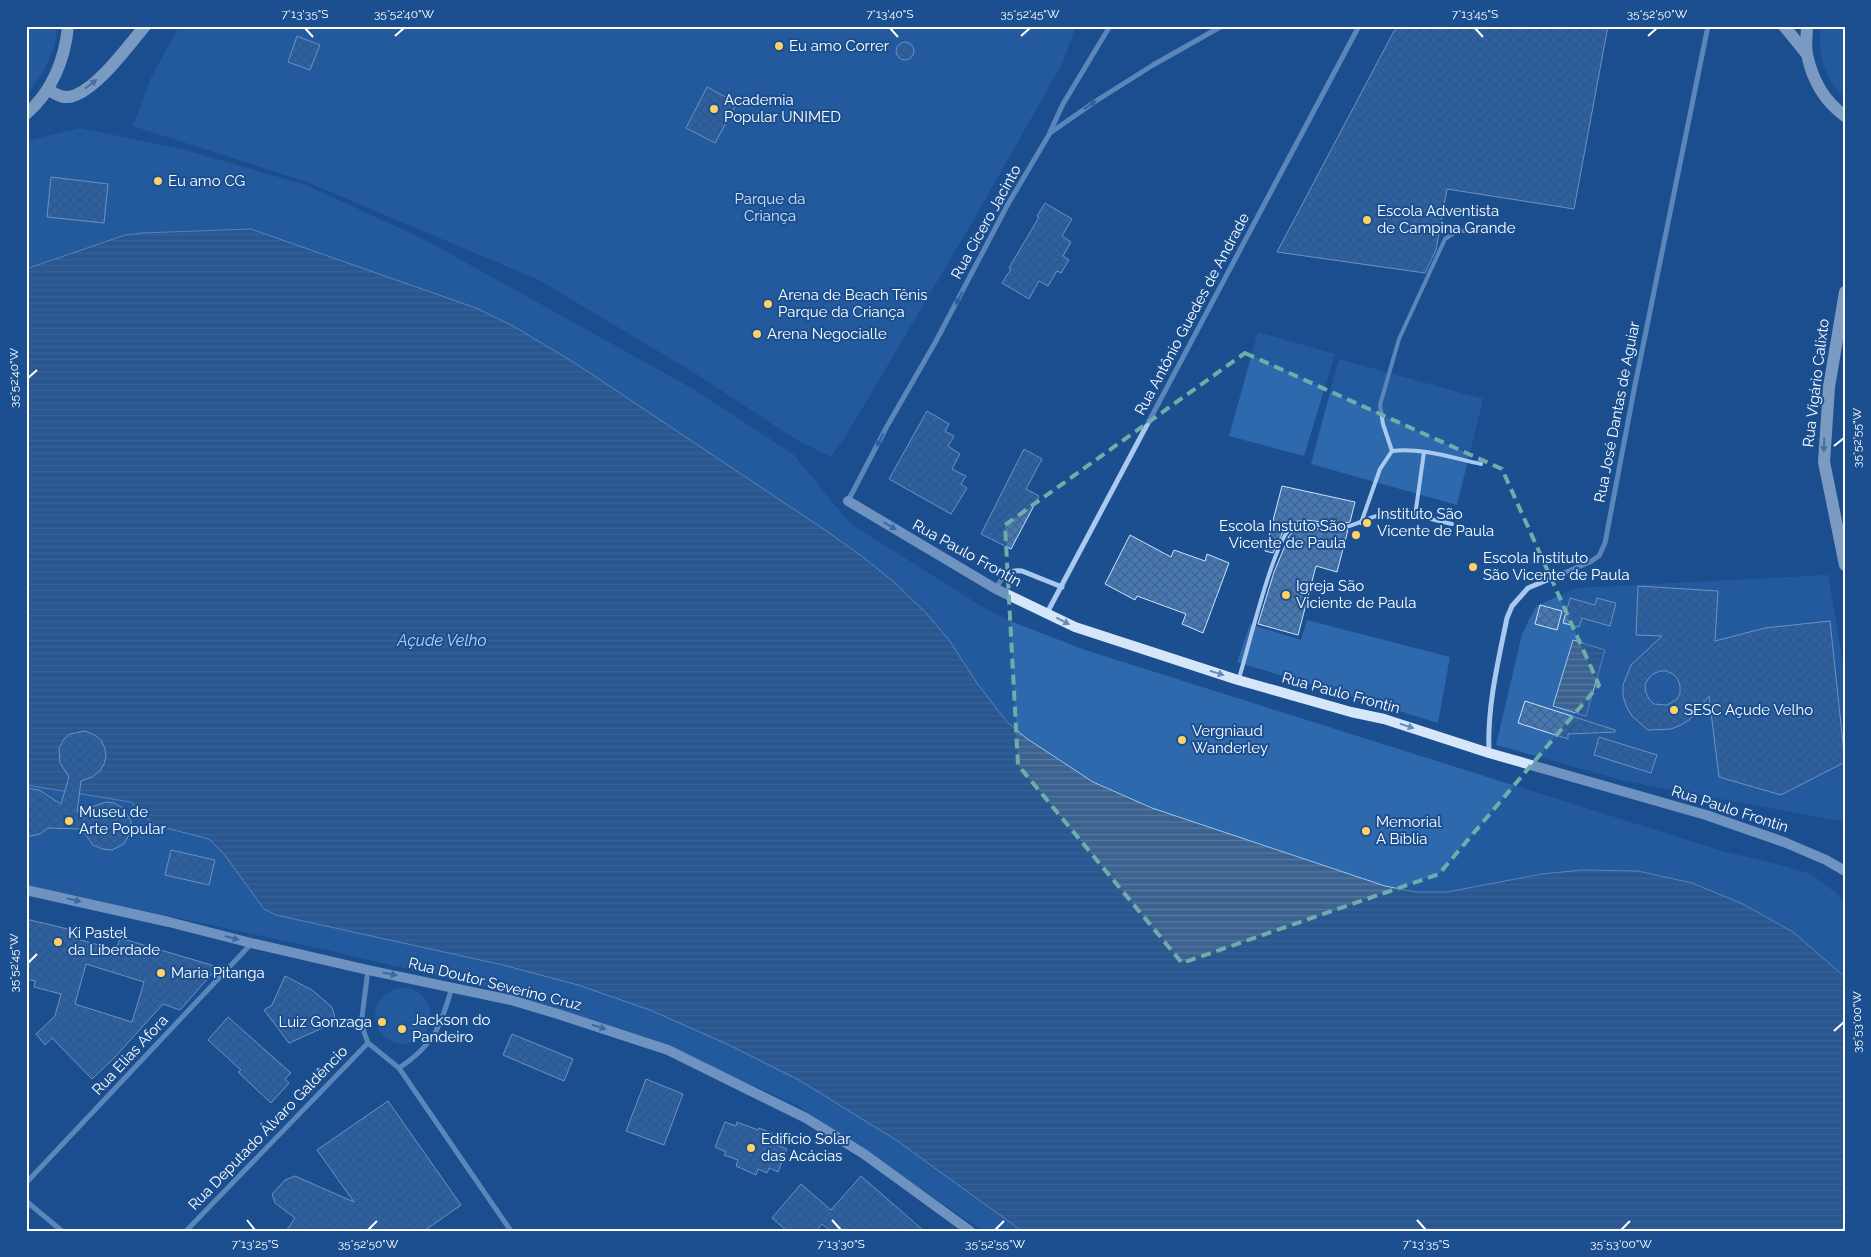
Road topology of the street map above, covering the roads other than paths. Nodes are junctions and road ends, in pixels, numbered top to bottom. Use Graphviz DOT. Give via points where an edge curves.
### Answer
graph roads {
  1 [pos="68,26"];
  2 [pos="144,26"];
  3 [pos="1110,26"];
  4 [pos="1222,26"];
  5 [pos="1359,26"];
  6 [pos="1708,26"];
  7 [pos="1784,26"];
  8 [pos="1807,26"];
  9 [pos="1806,52"];
  10 [pos="48,89"];
  11 [pos="26,114"];
  12 [pos="1845,116"];
  13 [pos="1050,133"];
  14 [pos="1478,232"];
  15 [pos="1845,292"];
  16 [pos="1392,451"];
  17 [pos="1424,452"];
  18 [pos="1481,464"];
  19 [pos="848,501"];
  20 [pos="1415,516"];
  21 [pos="1361,523"];
  22 [pos="1452,524"];
  23 [pos="1845,565"];
  24 [pos="1062,587"];
  25 [pos="996,588"];
  26 [pos="1048,613"];
  27 [pos="1238,680"];
  28 [pos="1489,753"];
  29 [pos="1845,871"];
  30 [pos="26,890"];
  31 [pos="251,943"];
  32 [pos="368,970"];
  33 [pos="452,988"];
  34 [pos="368,1043"];
  35 [pos="399,1068"];
  36 [pos="26,1183"];
  37 [pos="26,1201"];
  38 [pos="62,1231"];
  39 [pos="186,1231"];
  40 [pos="511,1231"];
  41 [pos="970,1231"];
  1 -- 10 [label="main road" via="65,49"];
  10 -- 2 [label="main road, one-way" via="58,96 76,95 122,54"];
  3 -- 13 [label="street" via="1062,104"];
  13 -- 4 [label="street, Rua Cicero Jacinto, one-way" via="1153,65"];
  5 -- 24 [label="street, Rua Antônio Guedes de Andrade"];
  6 -- 28 [label="street, Rua José Dantas de Aguiar" via="1605,542 1599,556 1528,588 1512,606 1492,698"];
  7 -- 9 [label="main road"];
  8 -- 9 [label="main road"];
  9 -- 12 [label="main road" via="1815,82 1833,108"];
  10 -- 11 [label="main road"];
  13 -- 19 [label="street, Rua Cicero Jacinto, one-way" via="1008,204"];
  14 -- 16 [label="lane" via="1457,231 1445,239 1399,339 1380,405"];
  15 -- 23 [label="main road, Rua Vigário Calixto, one-way" via="1829,387 1824,462"];
  16 -- 17 [label="lane"];
  16 -- 21 [label="lane" via="1380,469"];
  17 -- 18 [label="lane"];
  17 -- 20 [label="lane"];
  19 -- 25 [label="main road, Rua Paulo Frontin, one-way"];
  20 -- 21 [label="lane" via="1380,515"];
  20 -- 22 [label="lane"];
  21 -- 27 [label="lane" via="1343,527 1300,524 1291,527 1283,536"];
  24 -- 25 [label="street" via="1015,570 1006,574"];
  24 -- 26 [label="street, Rua Antônio Guedes de Andrade"];
  25 -- 26 [label="main road, Rua Paulo Frontin"];
  26 -- 27 [label="main road, Rua Paulo Frontin, one-way" via="1075,627"];
  27 -- 28 [label="main road, Rua Paulo Frontin, one-way" via="1384,719"];
  28 -- 29 [label="main road, Rua Paulo Frontin" via="1706,815 1784,842"];
  30 -- 31 [label="main road, Rua Doutor Severino Cruz, one-way"];
  31 -- 32 [label="main road, Rua Doutor Severino Cruz"];
  31 -- 36 [label="street, Rua Elias Afora"];
  32 -- 33 [label="main road, Rua Doutor Severino Cruz, one-way"];
  32 -- 34 [label="street" via="362,1017"];
  33 -- 35 [label="street" via="436,1033 425,1047"];
  33 -- 41 [label="main road, Rua Doutor Severino Cruz, one-way" via="511,1000 676,1054 806,1118 864,1154"];
  34 -- 35 [label="street"];
  34 -- 39 [label="street, Rua Deputado Álvaro Galdêncio"];
  35 -- 40 [label="street"];
  37 -- 38 [label="street"];
}
